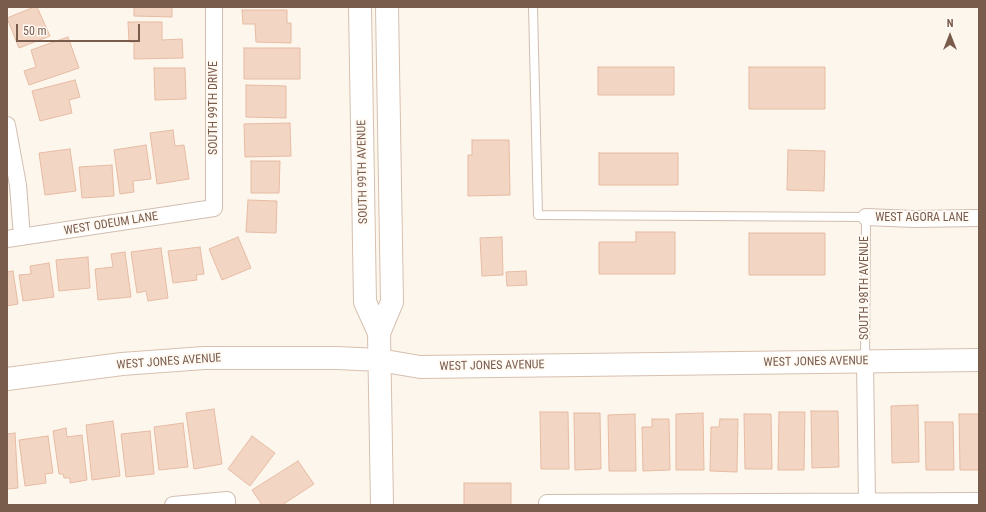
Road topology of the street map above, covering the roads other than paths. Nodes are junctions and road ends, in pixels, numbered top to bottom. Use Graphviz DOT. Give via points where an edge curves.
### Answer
graph roads {
  1 [pos="214,7"];
  2 [pos="360,7"];
  3 [pos="387,7"];
  4 [pos="533,7"];
  5 [pos="7,125"];
  6 [pos="214,208"];
  7 [pos="866,217"];
  8 [pos="979,218"];
  9 [pos="14,238"];
  10 [pos="379,333"];
  11 [pos="379,360"];
  12 [pos="979,360"];
  13 [pos="865,362"];
  14 [pos="7,379"];
  15 [pos="979,500"];
  16 [pos="227,502"];
  17 [pos="867,502"];
  18 [pos="548,504"];
  19 [pos="173,505"];
  20 [pos="382,505"];
  1 -- 6 [label="street, SOUTH 99TH DRIVE"];
  2 -- 10 [label="street, SOUTH 99TH AVENUE" via="365,302"];
  3 -- 10 [label="street, SOUTH 99TH AVENUE" via="392,302"];
  4 -- 7 [label="lane" via="538,215"];
  5 -- 9 [label="street" via="18,185"];
  6 -- 9 [label="street, WEST ODEUM LANE"];
  7 -- 8 [label="street, WEST AGORA LANE"];
  7 -- 13 [label="lane, SOUTH 98TH AVENUE"];
  10 -- 11 [label="street, SOUTH 99TH AVENUE"];
  11 -- 13 [label="street, WEST JONES AVENUE" via="420,367"];
  11 -- 14 [label="street, WEST JONES AVENUE" via="204,358 122,364"];
  11 -- 20 [label="street, SOUTH 99TH AVENUE"];
  12 -- 13 [label="street, WEST JONES AVENUE"];
  13 -- 17 [label="street, SOUTH 98TH AVENUE"];
  15 -- 17 [label="street"];
  16 -- 19 [label="street"];
  17 -- 18 [label="street"];
}
